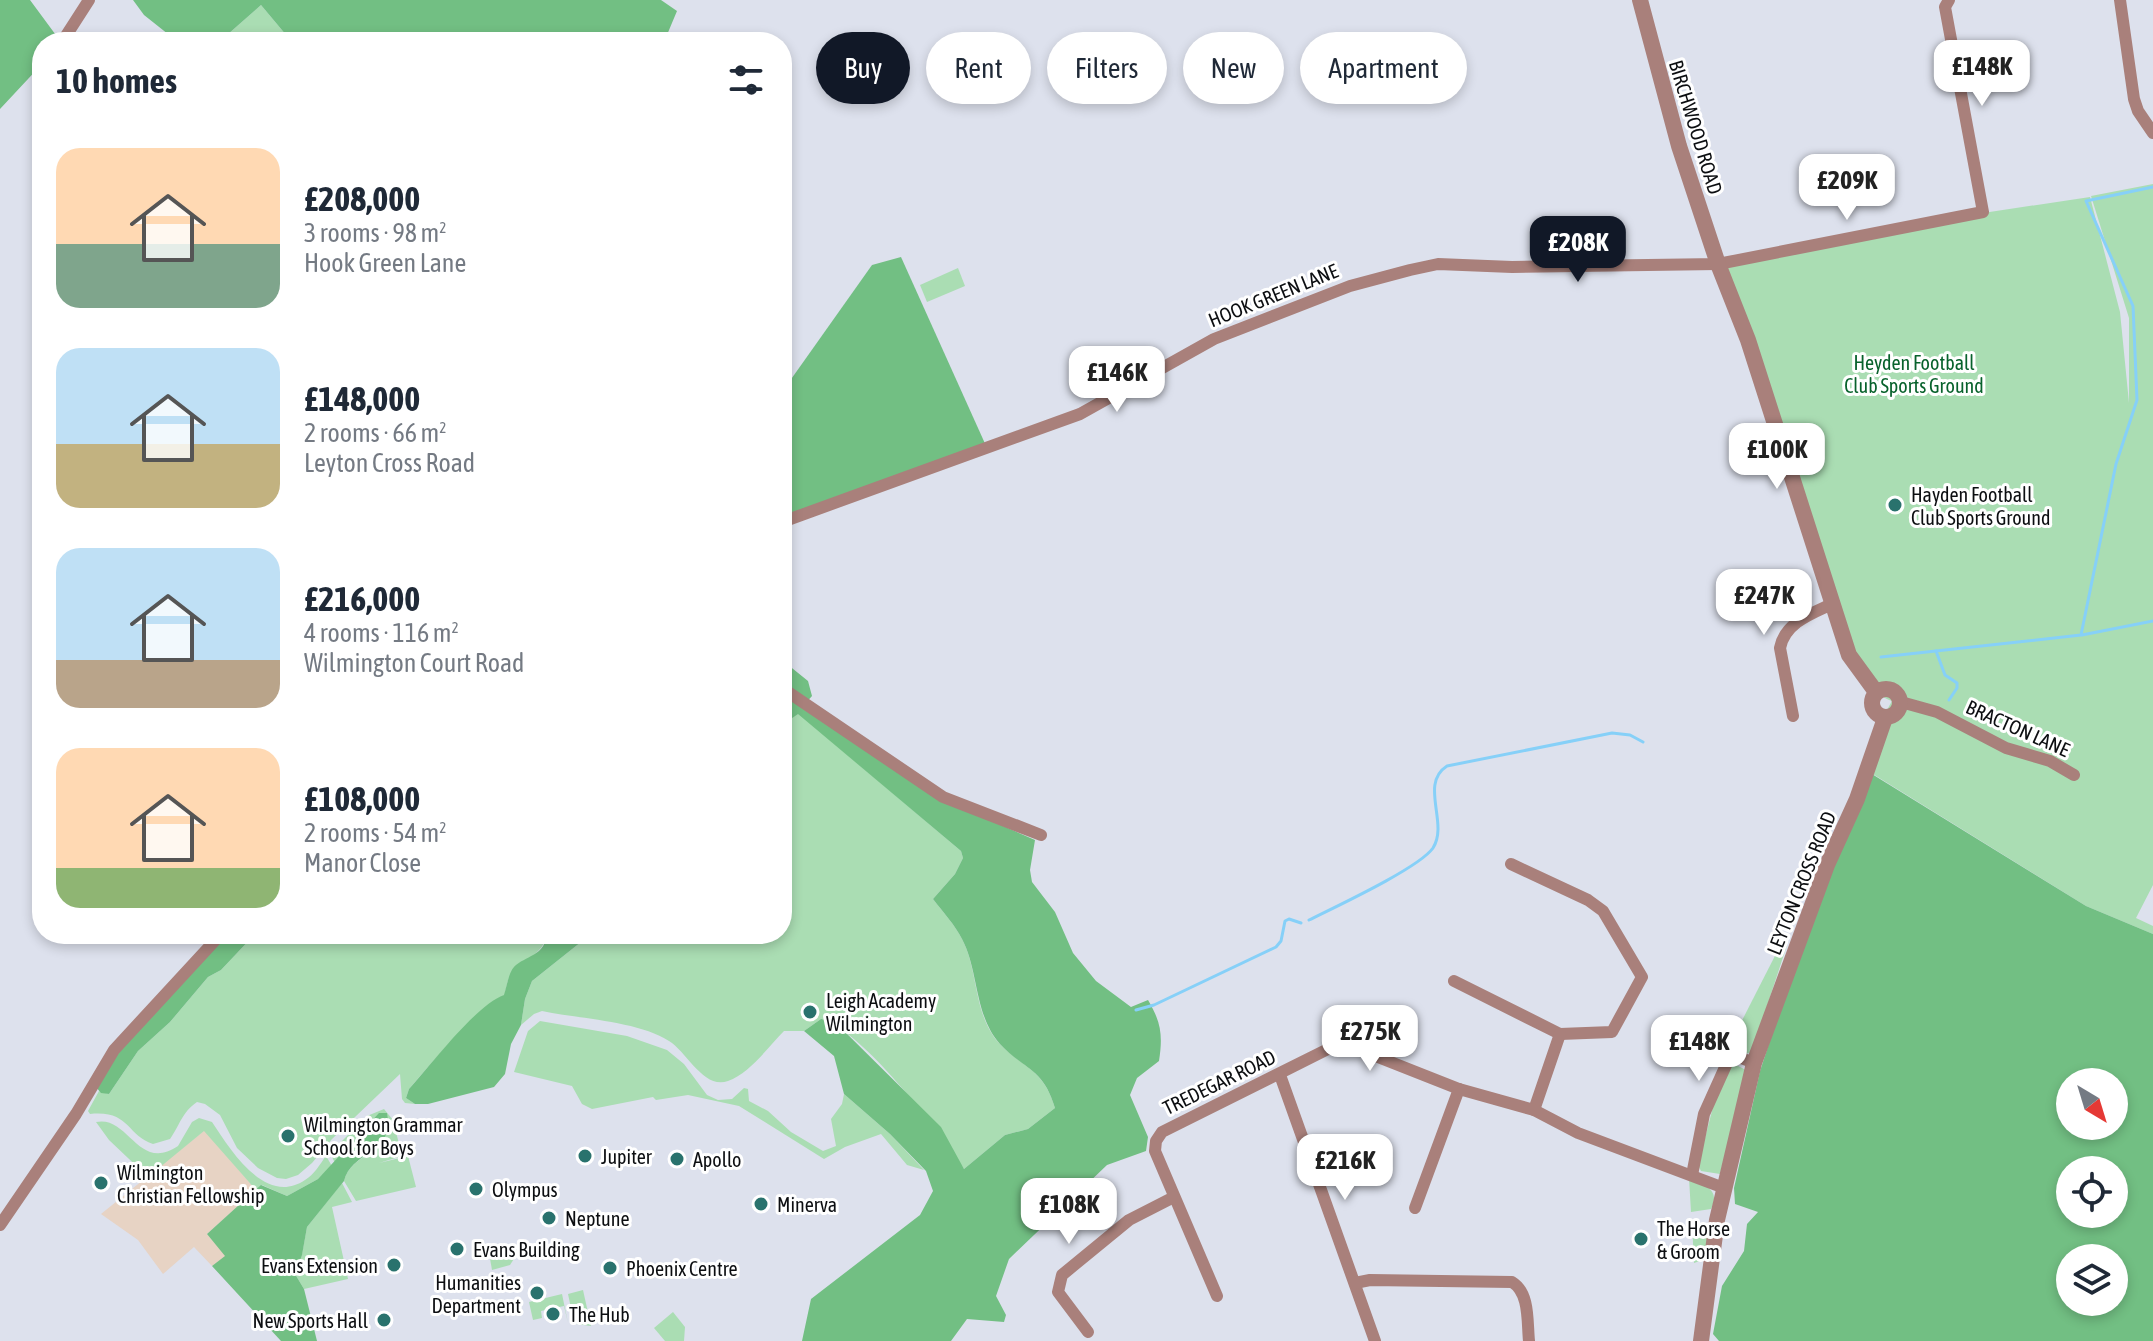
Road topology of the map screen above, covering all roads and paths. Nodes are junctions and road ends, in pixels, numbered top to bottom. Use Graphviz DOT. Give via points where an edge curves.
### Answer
graph roads {
  1 [pos="89,0"];
  2 [pos="1640,0"];
  3 [pos="1949,0"];
  4 [pos="2120,0"];
  5 [pos="68,32"];
  6 [pos="2153,133"];
  7 [pos="1718,264"];
  8 [pos="792,518"];
  9 [pos="1834,603"];
  10 [pos="1876,692"];
  11 [pos="792,695"];
  12 [pos="1901,702"];
  13 [pos="1793,716"];
  14 [pos="1885,718"];
  15 [pos="2074,775"];
  16 [pos="1041,835"];
  17 [pos="1511,864"];
  18 [pos="212,944"];
  19 [pos="1454,981"];
  20 [pos="1560,1034"];
  21 [pos="1754,1063"];
  22 [pos="1280,1075"];
  23 [pos="1459,1089"];
  24 [pos="1534,1110"];
  25 [pos="1692,1175"];
  26 [pos="1724,1188"];
  27 [pos="1174,1197"];
  28 [pos="1415,1208"];
  29 [pos="0,1225"];
  30 [pos="1355,1283"];
  31 [pos="1217,1296"];
  32 [pos="1088,1332"];
  33 [pos="1375,1341"];
  34 [pos="1529,1341"];
  35 [pos="1701,1341"];
  1 -- 5 [label="street"];
  2 -- 7 [label="street, BIRCHWOOD ROAD" via="1675,133"];
  3 -- 7 [label="street, HOOK GREEN LANE" via="1945,7 1983,212"];
  4 -- 6 [label="street" via="2134,99"];
  7 -- 8 [label="street, HOOK GREEN LANE" via="1438,264 1350,286 1214,339 1080,414"];
  7 -- 9 [label="street"];
  9 -- 10 [label="street" via="1849,655"];
  9 -- 13 [label="street" via="1793,625 1782,637"];
  10 -- 12 [label="street" via="1892,690"];
  10 -- 14 [label="street" via="1872,707"];
  11 -- 16 [label="street" via="943,797"];
  12 -- 14 [label="street, LEYTON CROSS ROAD" via="1896,713"];
  12 -- 15 [label="street, BRACTON LANE" via="1937,712"];
  14 -- 21 [label="street, LEYTON CROSS ROAD"];
  17 -- 20 [label="street" via="1603,911 1642,977 1612,1032"];
  18 -- 29 [label="street" via="114,1050"];
  19 -- 20 [label="street"];
  20 -- 24 [label="street"];
  21 -- 25 [label="street" via="1731,1054 1704,1114"];
  21 -- 26 [label="street, LEYTON CROSS ROAD"];
  22 -- 23 [label="street, TREDEGAR ROAD" via="1328,1049 1350,1046"];
  22 -- 27 [label="street, TREDEGAR ROAD" via="1162,1132 1155,1151"];
  22 -- 30 [label="street"];
  23 -- 24 [label="street, TREDEGAR ROAD"];
  23 -- 28 [label="street"];
  24 -- 25 [label="street, TREDEGAR ROAD" via="1578,1133"];
  25 -- 26 [label="street, TREDEGAR ROAD"];
  26 -- 35 [label="street, LEYTON CROSS ROAD"];
  27 -- 31 [label="street, TREDEGAR ROAD"];
  27 -- 32 [label="street" via="1129,1220 1062,1275 1058,1292"];
  30 -- 33 [label="street"];
  30 -- 34 [label="street" via="1512,1282 1524,1297"];
}
